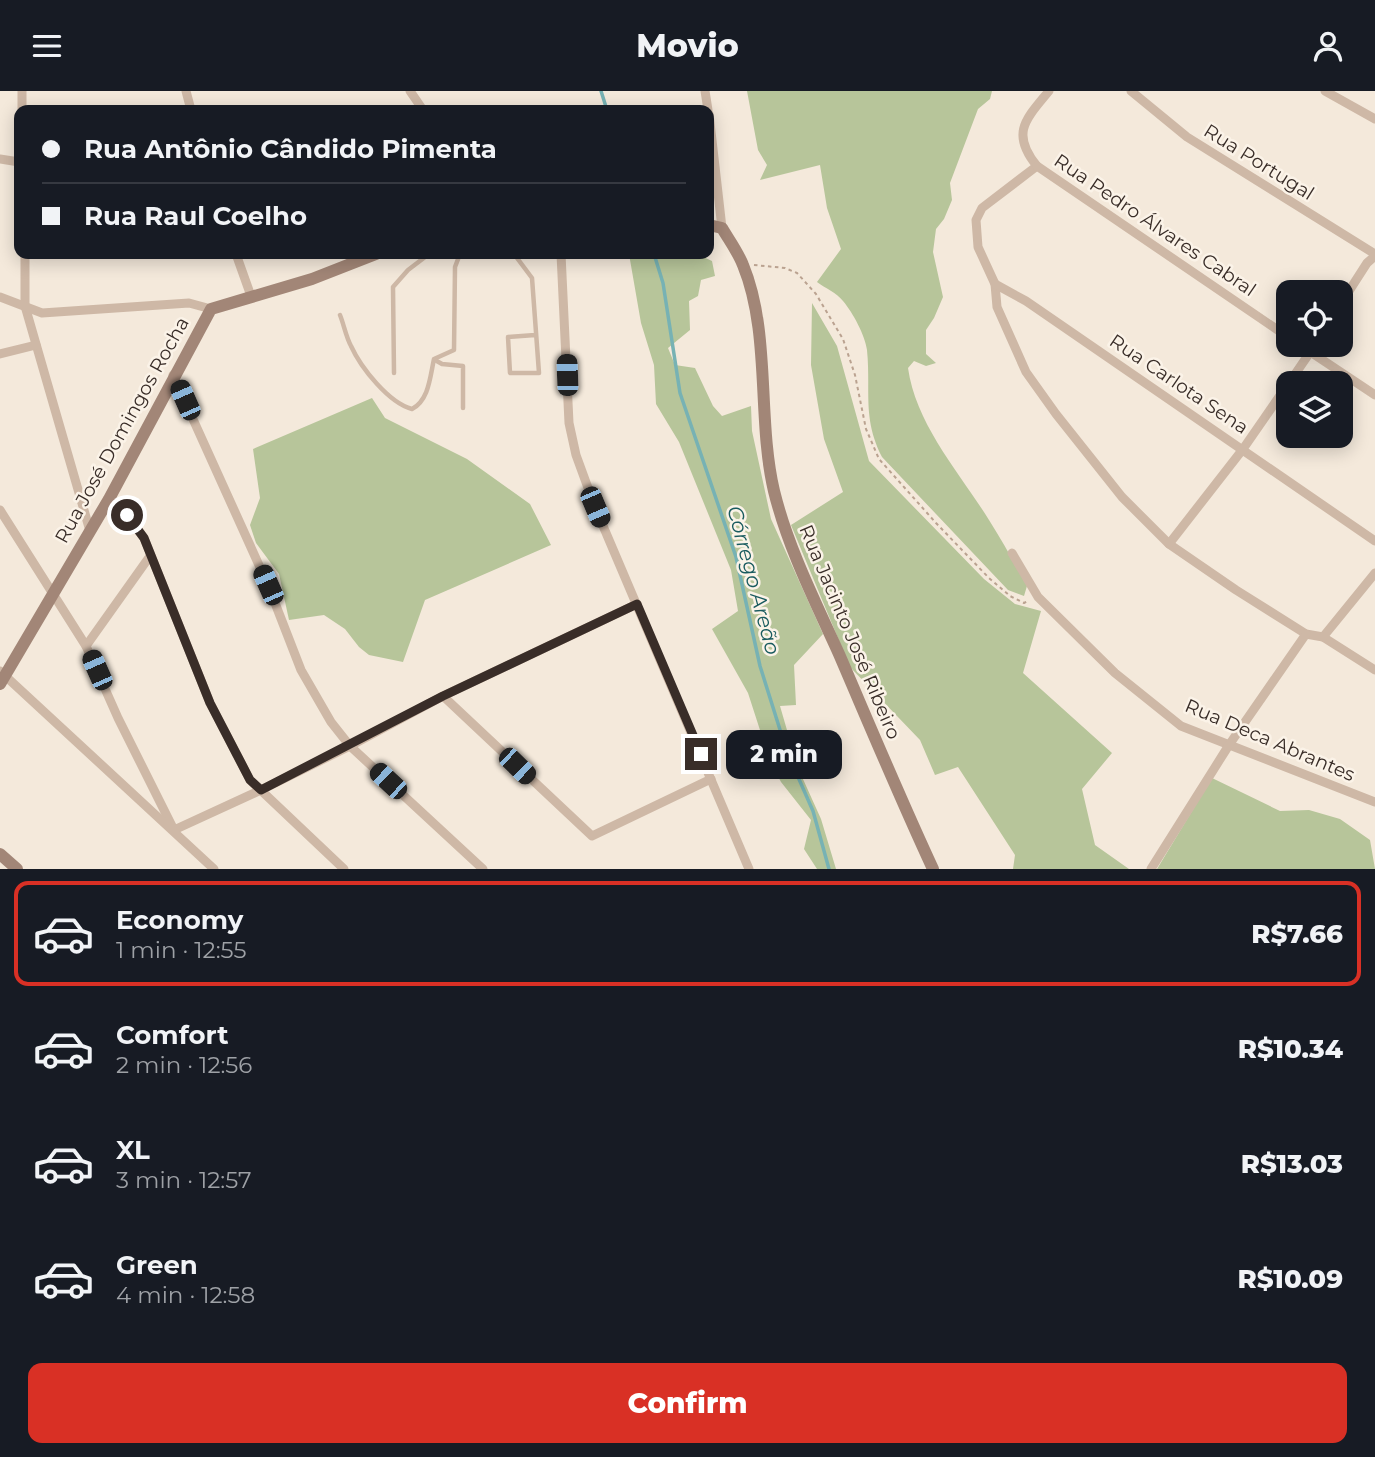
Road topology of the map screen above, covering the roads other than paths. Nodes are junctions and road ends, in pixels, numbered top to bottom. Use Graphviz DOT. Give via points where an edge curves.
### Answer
graph roads {
  1 [pos="1049,91"];
  2 [pos="1131,91"];
  3 [pos="1325,91"];
  4 [pos="1375,120"];
  5 [pos="714,161"];
  6 [pos="1037,166"];
  7 [pos="714,226"];
  8 [pos="722,227"];
  9 [pos="1375,255"];
  10 [pos="25,259"];
  11 [pos="238,259"];
  12 [pos="363,259"];
  13 [pos="422,259"];
  14 [pos="458,259"];
  15 [pos="518,259"];
  16 [pos="561,259"];
  17 [pos="995,284"];
  18 [pos="1353,285"];
  19 [pos="251,296"];
  20 [pos="0,297"];
  21 [pos="25,306"];
  22 [pos="211,309"];
  23 [pos="340,315"];
  24 [pos="1276,329"];
  25 [pos="536,335"];
  26 [pos="36,345"];
  27 [pos="0,354"];
  28 [pos="1325,357"];
  29 [pos="435,359"];
  30 [pos="394,373"];
  31 [pos="173,375"];
  32 [pos="1375,395"];
  33 [pos="1276,401"];
  34 [pos="463,408"];
  35 [pos="1242,449"];
  36 [pos="109,499"];
  37 [pos="0,510"];
  38 [pos="90,531"];
  39 [pos="1375,541"];
  40 [pos="1169,544"];
  41 [pos="1013,552"];
  42 [pos="150,556"];
  43 [pos="1375,573"];
  44 [pos="53,591"];
  45 [pos="637,604"];
  46 [pos="1306,634"];
  47 [pos="1323,637"];
  48 [pos="86,646"];
  49 [pos="1375,670"];
  50 [pos="2,677"];
  51 [pos="443,696"];
  52 [pos="1229,745"];
  53 [pos="350,746"];
  54 [pos="711,779"];
  55 [pos="261,790"];
  56 [pos="1375,802"];
  57 [pos="174,830"];
  58 [pos="0,853"];
  59 [pos="17,869"];
  60 [pos="214,869"];
  61 [pos="344,869"];
  62 [pos="483,869"];
  63 [pos="749,869"];
  64 [pos="933,869"];
  65 [pos="1151,869"];
  1 -- 6 [label="street" via="1028,117 1022,139"];
  2 -- 9 [label="street, Rua Portugal" via="1187,137"];
  3 -- 4 [label="street"];
  5 -- 8 [label="street, Rua Jacinto José Ribeiro"];
  6 -- 17 [label="street" via="982,208 976,221 978,247"];
  6 -- 24 [label="street, Rua Pedro Álvares Cabral"];
  7 -- 8 [label="street"];
  8 -- 64 [label="street, Rua Jacinto José Ribeiro" via="743,264 753,301 768,459 782,518 810,593"];
  9 -- 18 [label="street"];
  10 -- 21 [label="street"];
  11 -- 19 [label="street"];
  12 -- 19 [label="street, Rua José Domingos Rocha"];
  13 -- 30 [label="lane" via="393,287"];
  14 -- 29 [label="lane" via="454,350"];
  15 -- 25 [label="lane" via="532,278"];
  16 -- 45 [label="street" via="569,423 576,455"];
  17 -- 35 [label="street, Rua Carlota Sena"];
  17 -- 40 [label="street" via="1002,322 1026,372 1122,497"];
  19 -- 22 [label="street, Rua José Domingos Rocha"];
  20 -- 21 [label="street"];
  21 -- 22 [label="street" via="42,313 189,303"];
  21 -- 26 [label="street"];
  22 -- 31 [label="street, Rua José Domingos Rocha"];
  23 -- 29 [label="lane" via="364,368 400,406 412,409 420,405"];
  25 -- 25 [label="lane" via="539,373 510,373 508,337"];
  26 -- 27 [label="street"];
  26 -- 38 [label="street"];
  28 -- 32 [label="street"];
  29 -- 34 [label="lane" via="442,365 463,366"];
  31 -- 36 [label="street, Rua José Domingos Rocha"];
  31 -- 53 [label="street" via="268,585 301,670"];
  33 -- 35 [label="street"];
  35 -- 39 [label="street, Rua Carlota Sena"];
  35 -- 40 [label="street"];
  36 -- 38 [label="street, Rua José Domingos Rocha"];
  36 -- 42 [label="street" via="144,538"];
  37 -- 44 [label="street"];
  38 -- 44 [label="street, Rua José Domingos Rocha"];
  40 -- 46 [label="street"];
  41 -- 52 [label="street, Rua Deca Abrantes" via="1038,597 1115,673 1181,726"];
  42 -- 48 [label="street"];
  42 -- 55 [label="street" via="210,703 250,780"];
  43 -- 47 [label="street"];
  44 -- 48 [label="street"];
  44 -- 50 [label="street, Rua José Domingos Rocha"];
  45 -- 51 [label="street"];
  45 -- 54 [label="street"];
  46 -- 47 [label="street"];
  46 -- 52 [label="street"];
  47 -- 49 [label="street"];
  48 -- 57 [label="street"];
  50 -- 57 [label="street"];
  51 -- 53 [label="street"];
  51 -- 54 [label="street" via="592,836"];
  52 -- 56 [label="street, Rua Deca Abrantes"];
  52 -- 65 [label="street"];
  53 -- 55 [label="street"];
  53 -- 62 [label="street"];
  54 -- 63 [label="street"];
  55 -- 57 [label="street"];
  55 -- 61 [label="street"];
  57 -- 60 [label="street"];
  58 -- 59 [label="street"];
}
